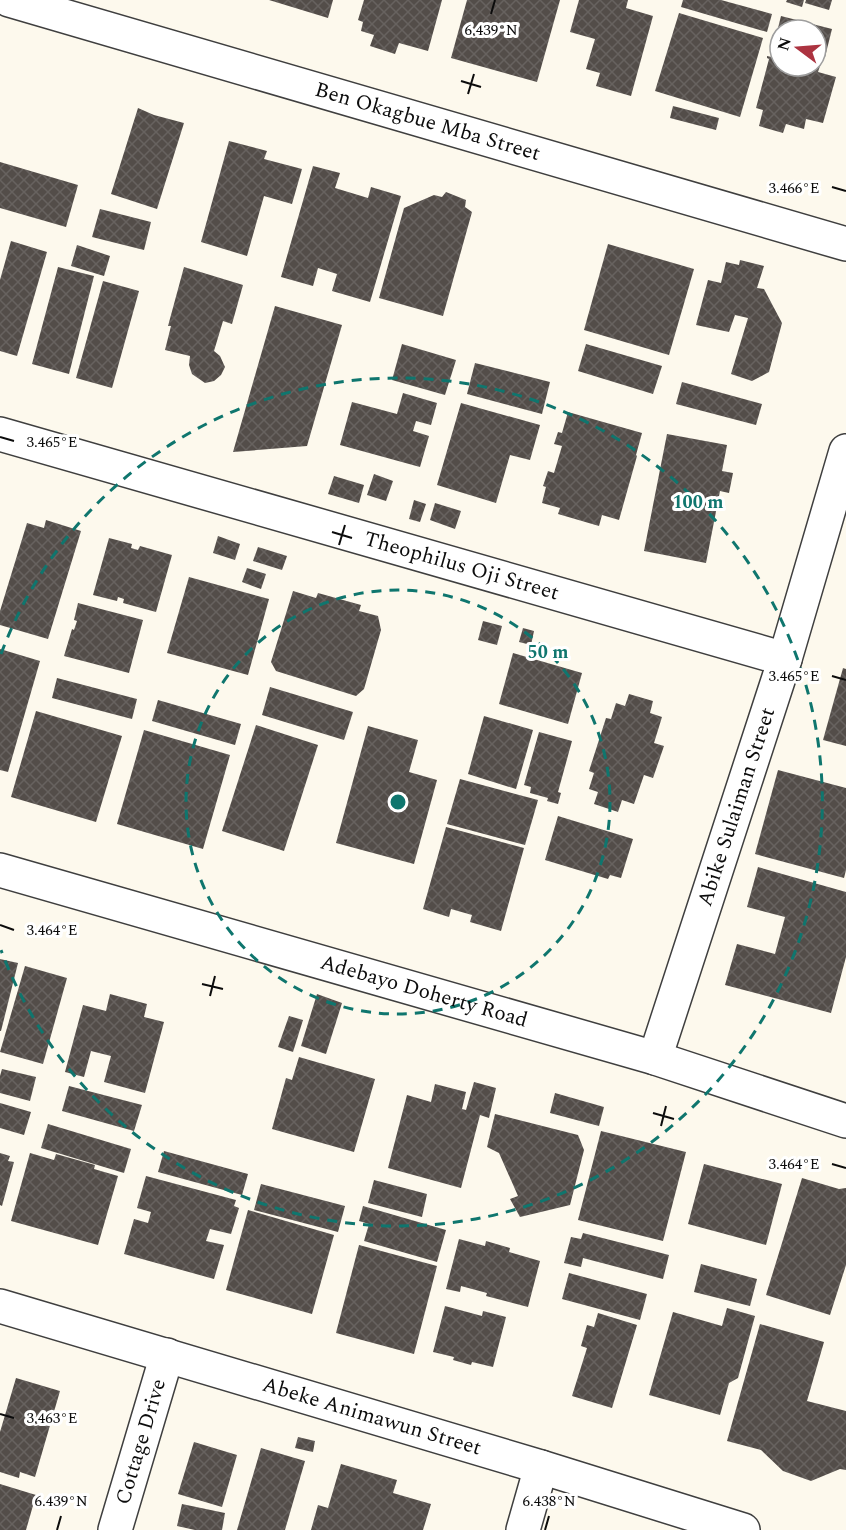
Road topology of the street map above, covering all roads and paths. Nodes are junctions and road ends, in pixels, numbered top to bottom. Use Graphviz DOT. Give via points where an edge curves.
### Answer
graph roads {
  1 [pos="9,0"];
  2 [pos="846,244"];
  3 [pos="0,434"];
  4 [pos="846,451"];
  5 [pos="785,659"];
  6 [pos="0,870"];
  7 [pos="655,1058"];
  8 [pos="846,1121"];
  9 [pos="0,1306"];
  10 [pos="167,1355"];
  11 [pos="541,1467"];
  12 [pos="116,1530"];
  13 [pos="523,1530"];
  14 [pos="743,1530"];
  1 -- 2 [label="street, Ben Okagbue Mba Street"];
  3 -- 5 [label="street, Theophilus Oji Street"];
  4 -- 5 [label="street, Abike Sulaiman Street"];
  5 -- 7 [label="street, Abike Sulaiman Street"];
  6 -- 7 [label="street, Adebayo Doherty Road"];
  7 -- 8 [label="street, Adebayo Doherty Road"];
  9 -- 10 [label="street, Abeke Animawun Street"];
  10 -- 11 [label="street, Abeke Animawun Street"];
  10 -- 12 [label="street, Cottage Drive"];
  11 -- 13 [label="street"];
  11 -- 14 [label="street, Abeke Animawun Street"];
}
